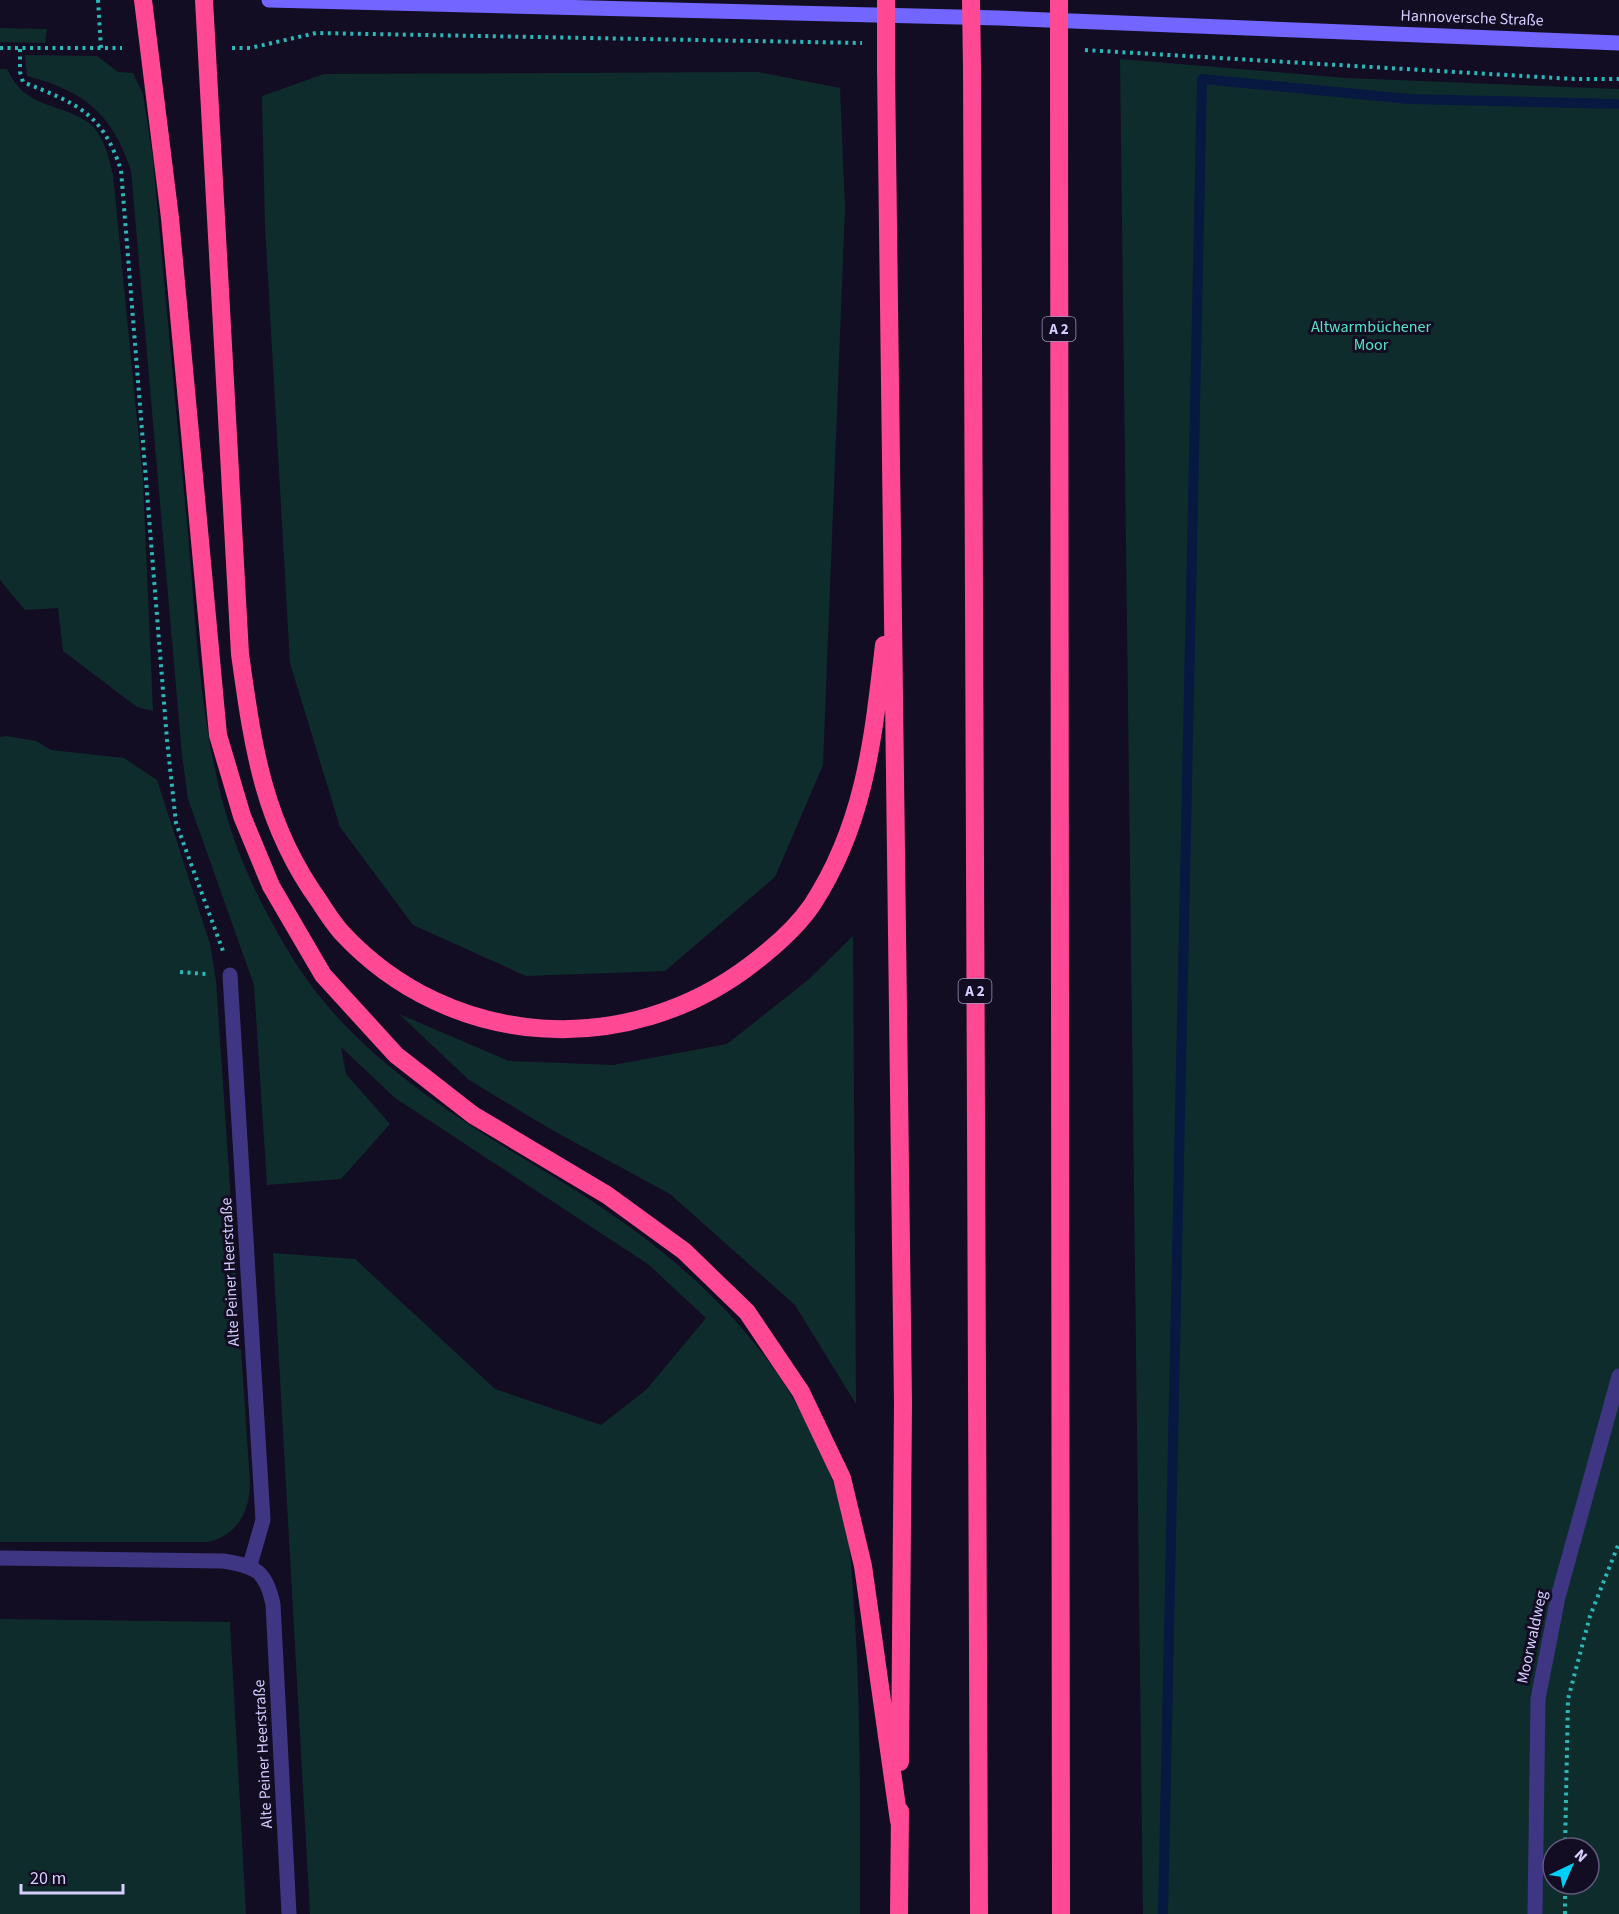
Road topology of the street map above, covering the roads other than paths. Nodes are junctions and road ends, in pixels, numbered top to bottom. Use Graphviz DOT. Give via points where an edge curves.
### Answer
graph roads {
  1 [pos="143,0"];
  2 [pos="204,0"];
  3 [pos="269,0"];
  4 [pos="885,0"];
  5 [pos="971,0"];
  6 [pos="1059,0"];
  7 [pos="1619,43"];
  8 [pos="893,574"];
  9 [pos="230,975"];
  10 [pos="1619,1376"];
  11 [pos="0,1558"];
  12 [pos="250,1565"];
  13 [pos="899,1821"];
  14 [pos="289,1914"];
  15 [pos="899,1914"];
  16 [pos="979,1914"];
  17 [pos="1061,1914"];
  18 [pos="1535,1914"];
  1 -- 13 [label="highway" via="171,230 218,735 242,816 271,886 323,975 396,1055 473,1115 607,1195 684,1251 747,1312 801,1392 842,1478 863,1566"];
  2 -- 8 [label="highway" via="240,654 251,734 271,814 299,873 341,932 382,970 418,993 468,1015 524,1027 578,1031 629,1023 724,986 760,958 810,908 840,855 857,813 877,711"];
  3 -- 7 [label="main road, Hannoversche Straße" via="999,18"];
  4 -- 8 [label="highway, bridge"];
  5 -- 16 [label="highway, A 2, bridge"];
  6 -- 17 [label="highway, A 2, bridge"];
  8 -- 13 [label="highway" via="903,1403"];
  9 -- 12 [label="street, Alte Peiner Heerstraße" via="263,1520"];
  10 -- 18 [label="street, Moorwaldweg" via="1558,1597 1538,1699"];
  11 -- 12 [label="street" via="223,1561"];
  12 -- 14 [label="street, Alte Peiner Heerstraße" via="269,1586 273,1604"];
  13 -- 15 [label="highway"];
}
